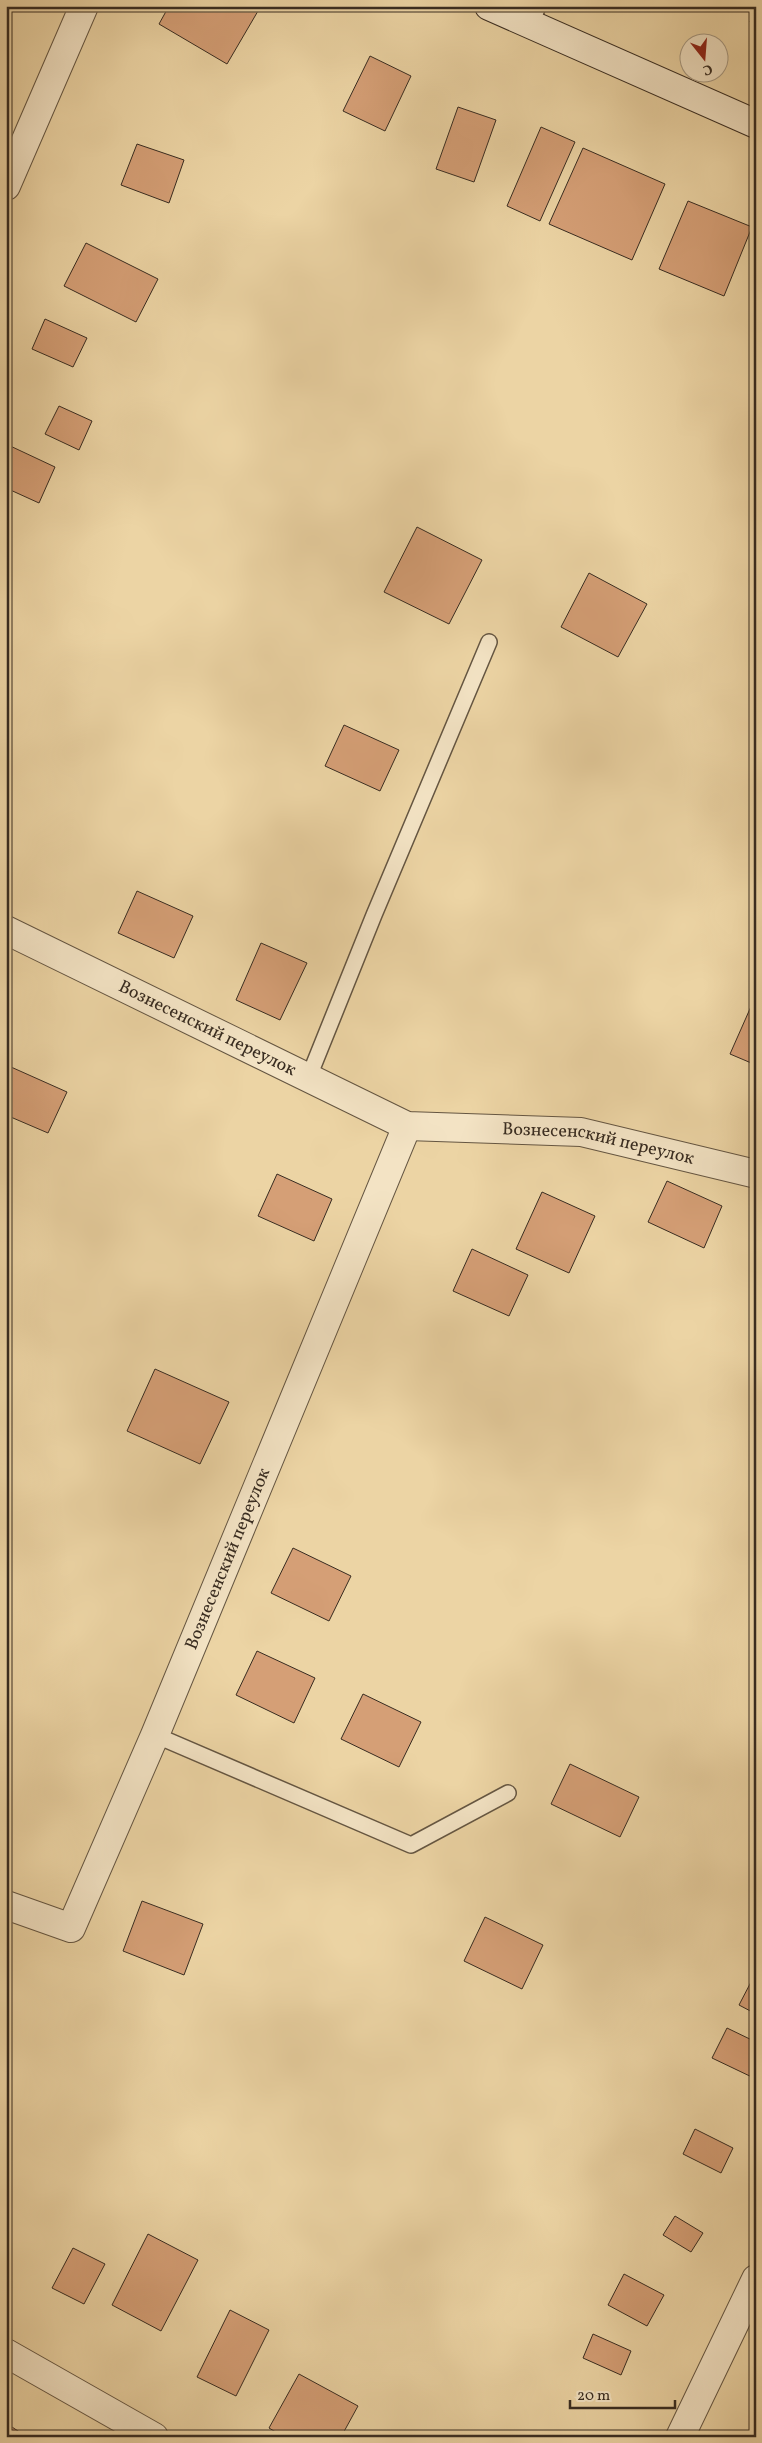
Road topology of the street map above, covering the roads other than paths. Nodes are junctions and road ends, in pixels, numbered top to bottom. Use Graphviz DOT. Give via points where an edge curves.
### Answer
graph roads {
  1 [pos="84,6"];
  2 [pos="489,6"];
  3 [pos="534,16"];
  4 [pos="756,124"];
  5 [pos="6,186"];
  6 [pos="489,642"];
  7 [pos="6,930"];
  8 [pos="308,1079"];
  9 [pos="407,1126"];
  10 [pos="756,1174"];
  11 [pos="154,1735"];
  12 [pos="508,1793"];
  13 [pos="6,1905"];
  14 [pos="756,2279"];
  15 [pos="6,2353"];
  16 [pos="154,2437"];
  17 [pos="680,2437"];
  1 -- 5 [label="street"];
  2 -- 3 [label="street"];
  3 -- 4 [label="street"];
  6 -- 8 [label="lane"];
  7 -- 8 [label="street, Вознесенский переулок"];
  8 -- 9 [label="street, Вознесенский переулок"];
  9 -- 10 [label="street, Вознесенский переулок" via="581,1132"];
  9 -- 11 [label="street, Вознесенский переулок"];
  11 -- 12 [label="lane" via="411,1845"];
  11 -- 13 [label="street, Вознесенский переулок" via="71,1928"];
  14 -- 17 [label="street"];
  15 -- 16 [label="street"];
}
